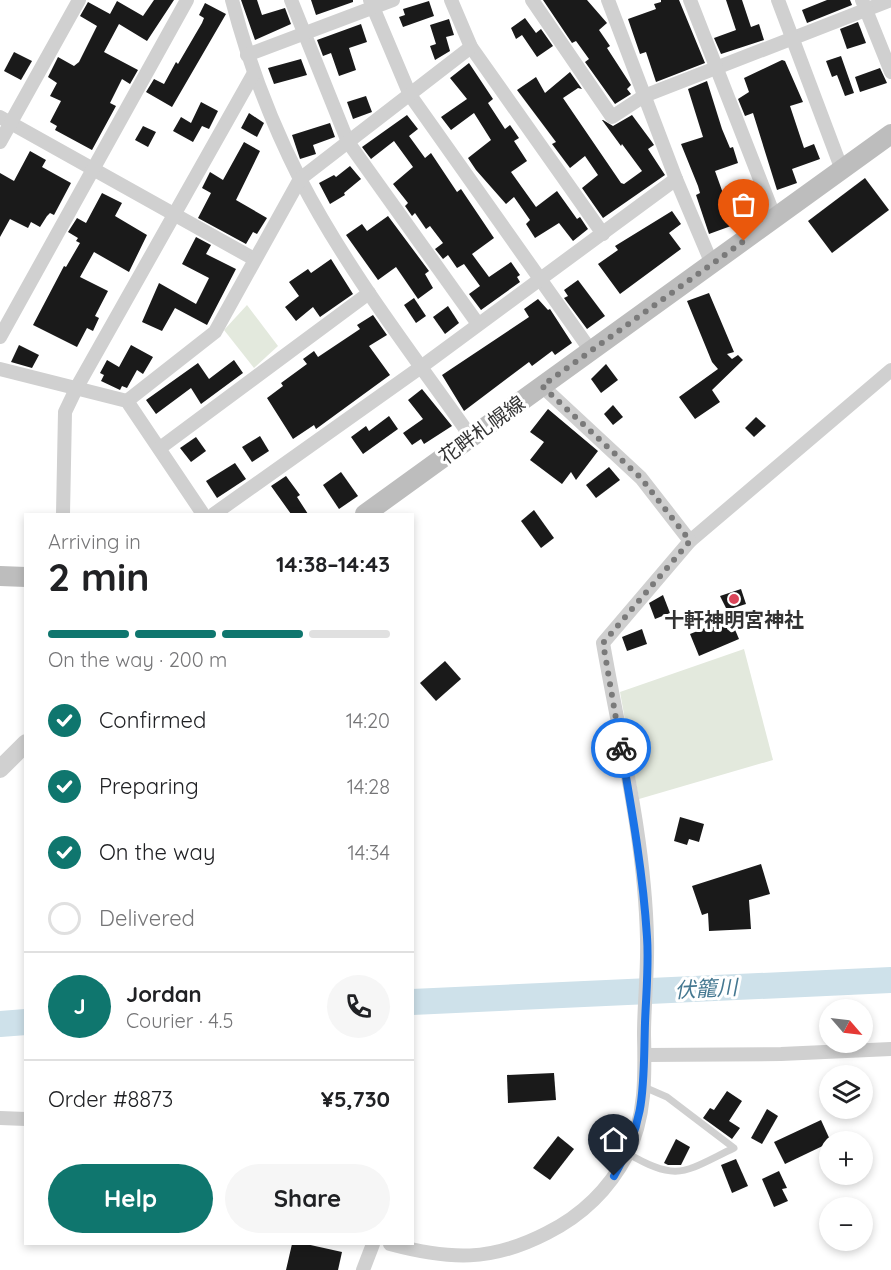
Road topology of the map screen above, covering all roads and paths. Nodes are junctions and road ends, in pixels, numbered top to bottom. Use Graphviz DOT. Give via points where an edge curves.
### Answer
graph roads {
  1 [pos="79,0"];
  2 [pos="187,0"];
  3 [pos="232,0"];
  4 [pos="291,0"];
  5 [pos="393,0"];
  6 [pos="451,0"];
  7 [pos="532,0"];
  8 [pos="608,0"];
  9 [pos="690,0"];
  10 [pos="778,0"];
  11 [pos="891,0"];
  12 [pos="372,4"];
  13 [pos="864,5"];
  14 [pos="304,33"];
  15 [pos="792,37"];
  16 [pos="471,47"];
  17 [pos="247,55"];
  18 [pos="716,68"];
  19 [pos="891,72"];
  20 [pos="254,73"];
  21 [pos="410,95"];
  22 [pos="644,96"];
  23 [pos="5,120"];
  24 [pos="891,134"];
  25 [pos="0,142"];
  26 [pos="348,142"];
  27 [pos="92,168"];
  28 [pos="842,170"];
  29 [pos="300,179"];
  30 [pos="676,179"];
  31 [pos="175,215"];
  32 [pos="775,218"];
  33 [pos="603,234"];
  34 [pos="254,259"];
  35 [pos="712,264"];
  36 [pos="541,278"];
  37 [pos="369,293"];
  38 [pos="478,324"];
  39 [pos="0,337"];
  40 [pos="591,351"];
  41 [pos="421,367"];
  42 [pos="0,369"];
  43 [pos="891,370"];
  44 [pos="542,386"];
  45 [pos="77,387"];
  46 [pos="127,401"];
  47 [pos="471,437"];
  48 [pos="160,448"];
  49 [pos="63,513"];
  50 [pos="202,513"];
  51 [pos="215,513"];
  52 [pos="365,513"];
  53 [pos="690,541"];
  54 [pos="0,576"];
  55 [pos="24,577"];
  56 [pos="24,746"];
  57 [pos="0,770"];
  58 [pos="891,1049"];
  59 [pos="646,1055"];
  60 [pos="644,1087"];
  61 [pos="0,1118"];
  62 [pos="24,1119"];
  63 [pos="627,1153"];
  64 [pos="373,1245"];
  65 [pos="394,1245"];
  66 [pos="363,1270"];
  1 -- 23 [label="street"];
  2 -- 27 [label="street"];
  3 -- 17 [label="street"];
  4 -- 14 [label="street"];
  5 -- 12 [label="street"];
  6 -- 16 [label="street"];
  7 -- 22 [label="street" via="612,117"];
  8 -- 22 [label="street"];
  9 -- 18 [label="street"];
  10 -- 15 [label="street"];
  11 -- 13 [label="street"];
  12 -- 14 [label="street"];
  12 -- 21 [label="street"];
  13 -- 15 [label="street"];
  13 -- 19 [label="street"];
  14 -- 17 [label="street"];
  14 -- 26 [label="street"];
  15 -- 18 [label="street"];
  15 -- 28 [label="street"];
  16 -- 21 [label="street"];
  16 -- 33 [label="street"];
  17 -- 20 [label="street"];
  18 -- 22 [label="street"];
  18 -- 32 [label="street"];
  20 -- 29 [label="street"];
  20 -- 31 [label="street"];
  21 -- 26 [label="street"];
  21 -- 36 [label="street"];
  22 -- 30 [label="street"];
  23 -- 25 [label="street"];
  23 -- 27 [label="street"];
  24 -- 28 [label="main road, 花畔札幌線"];
  26 -- 29 [label="street"];
  26 -- 38 [label="street"];
  27 -- 31 [label="street"];
  27 -- 39 [label="street"];
  28 -- 32 [label="main road, 花畔札幌線"];
  29 -- 34 [label="street"];
  29 -- 37 [label="street"];
  30 -- 33 [label="street"];
  30 -- 35 [label="street"];
  31 -- 34 [label="street"];
  31 -- 45 [label="street"];
  32 -- 35 [label="main road, 花畔札幌線"];
  33 -- 36 [label="street"];
  34 -- 46 [label="street" via="215,332"];
  35 -- 40 [label="main road, 花畔札幌線"];
  36 -- 38 [label="street"];
  36 -- 40 [label="street"];
  37 -- 41 [label="street"];
  37 -- 48 [label="street"];
  38 -- 41 [label="street"];
  40 -- 44 [label="main road, 花畔札幌線"];
  41 -- 47 [label="street"];
  41 -- 51 [label="street"];
  42 -- 45 [label="street"];
  43 -- 53 [label="street"];
  44 -- 47 [label="main road, 花畔札幌線"];
  44 -- 53 [label="street" via="641,478"];
  45 -- 46 [label="street"];
  45 -- 49 [label="street" via="66,412"];
  46 -- 48 [label="street"];
  47 -- 52 [label="main road, 花畔札幌線"];
  48 -- 50 [label="street"];
  53 -- 59 [label="street" via="603,643 640,858 647,952"];
  54 -- 55 [label="main road"];
  56 -- 57 [label="street"];
  58 -- 59 [label="street"];
  59 -- 60 [label="street"];
  60 -- 63 [label="street" via="638,1123"];
  60 -- 63 [label="lane" via="667,1097 734,1148 693,1168 671,1173"];
  61 -- 62 [label="street"];
  63 -- 65 [label="street" via="614,1176 587,1208 517,1248 458,1256"];
  64 -- 66 [label="street"];
}
